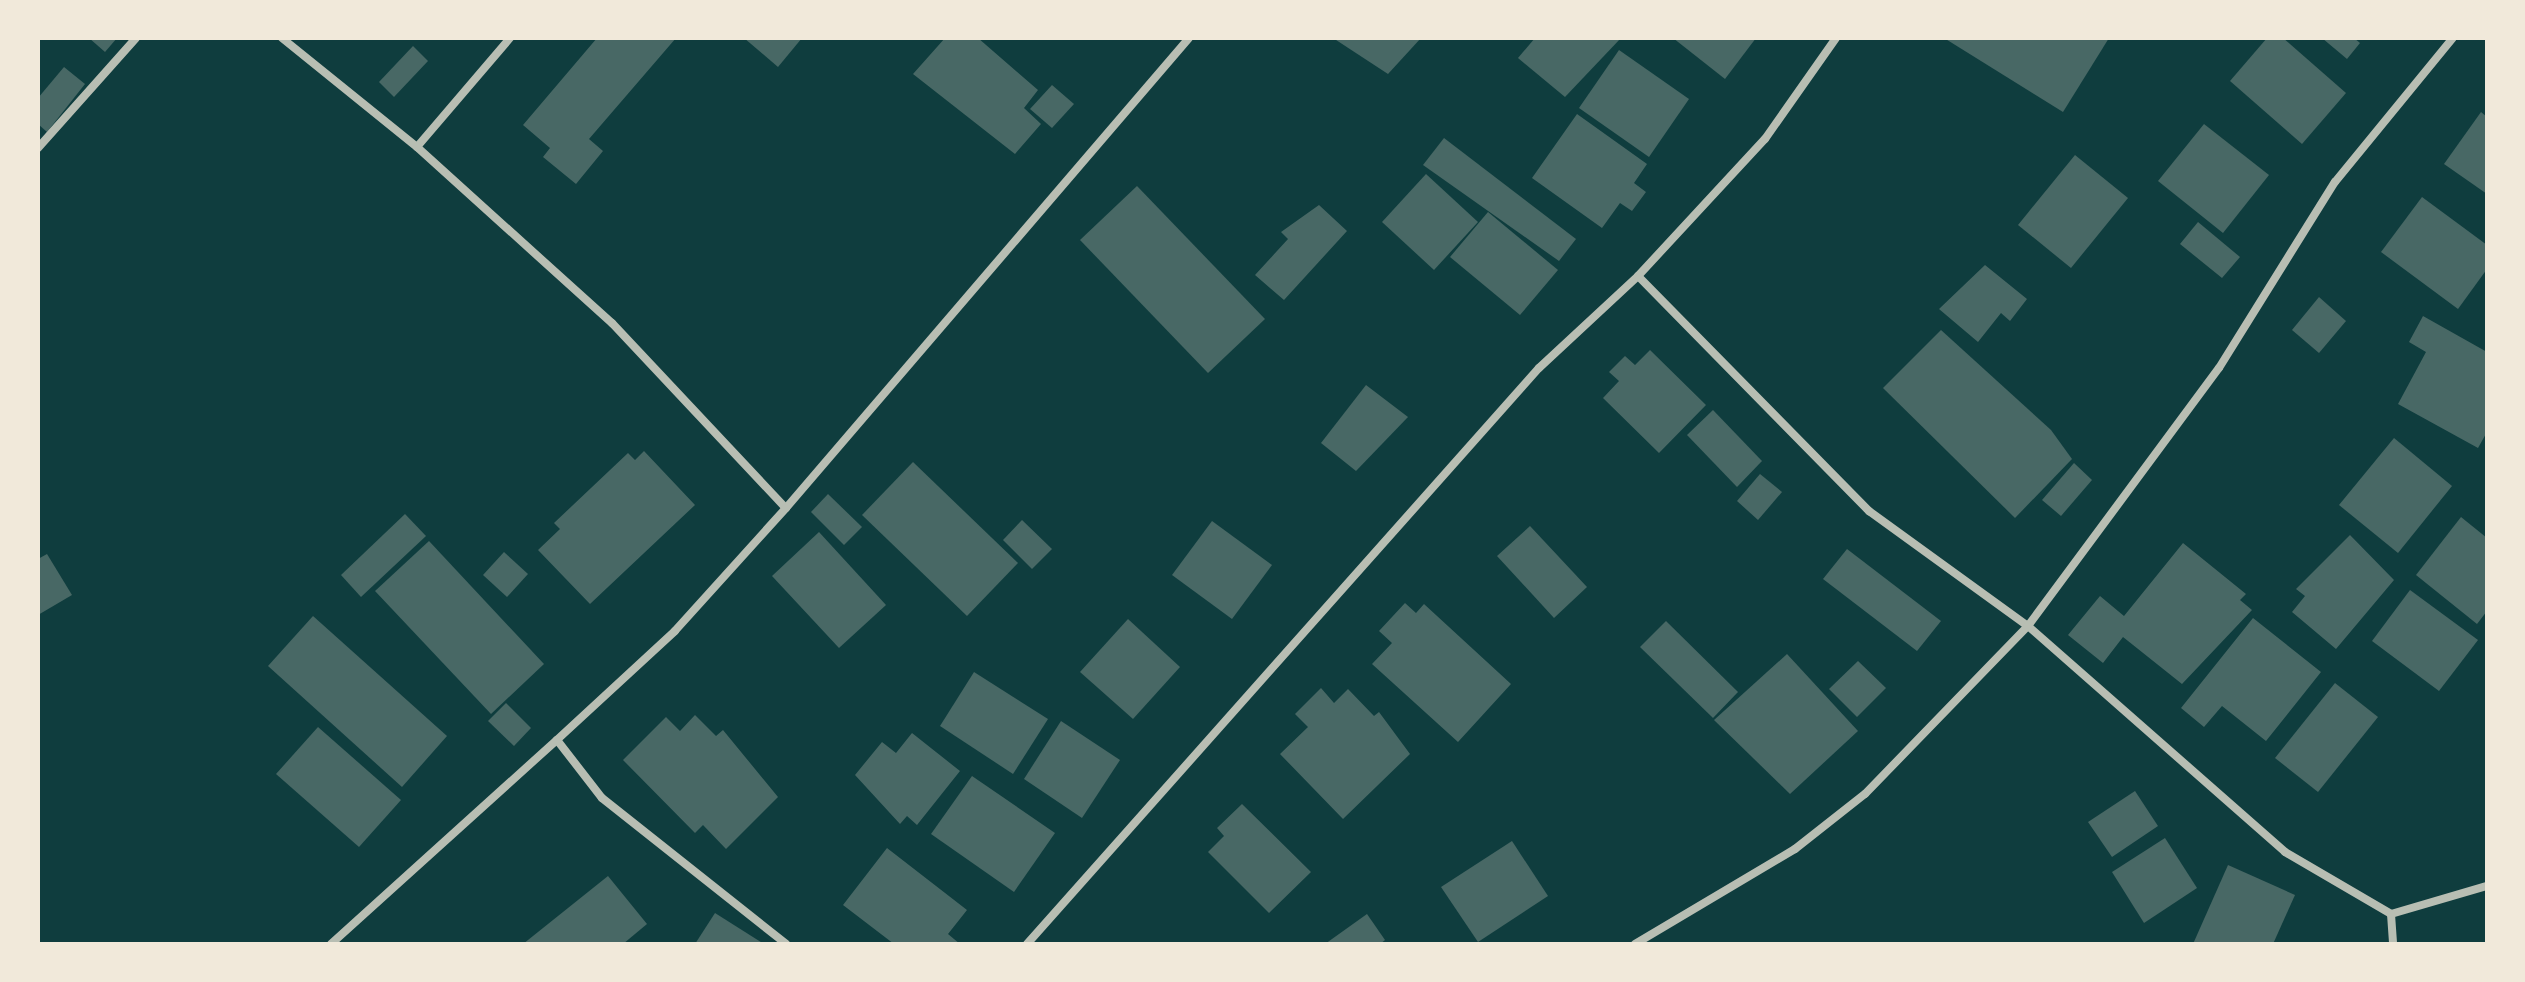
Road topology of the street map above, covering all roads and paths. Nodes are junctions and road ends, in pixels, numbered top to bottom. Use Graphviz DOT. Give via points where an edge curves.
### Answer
graph roads {
  1 [pos="136,38"];
  2 [pos="282,38"];
  3 [pos="510,38"];
  4 [pos="1189,38"];
  5 [pos="1836,38"];
  6 [pos="2453,38"];
  7 [pos="417,147"];
  8 [pos="38,148"];
  9 [pos="1638,276"];
  10 [pos="786,508"];
  11 [pos="2028,626"];
  12 [pos="557,740"];
  13 [pos="2487,886"];
  14 [pos="2391,914"];
  15 [pos="331,944"];
  16 [pos="786,944"];
  17 [pos="1027,944"];
  18 [pos="1635,944"];
  19 [pos="2393,944"];
  1 -- 8 [label="street"];
  2 -- 7 [label="street"];
  3 -- 7 [label="street"];
  4 -- 10 [label="street"];
  5 -- 9 [label="street" via="1765,139"];
  6 -- 11 [label="street" via="2335,182 2219,368"];
  7 -- 10 [label="street" via="612,323"];
  9 -- 11 [label="street" via="1869,511"];
  9 -- 17 [label="street" via="1519,390"];
  10 -- 12 [label="street" via="675,631"];
  11 -- 14 [label="street" via="2285,852"];
  11 -- 18 [label="street" via="1865,794 1795,849"];
  12 -- 15 [label="street"];
  12 -- 16 [label="street" via="602,798"];
  13 -- 14 [label="street"];
  14 -- 19 [label="street"];
}
